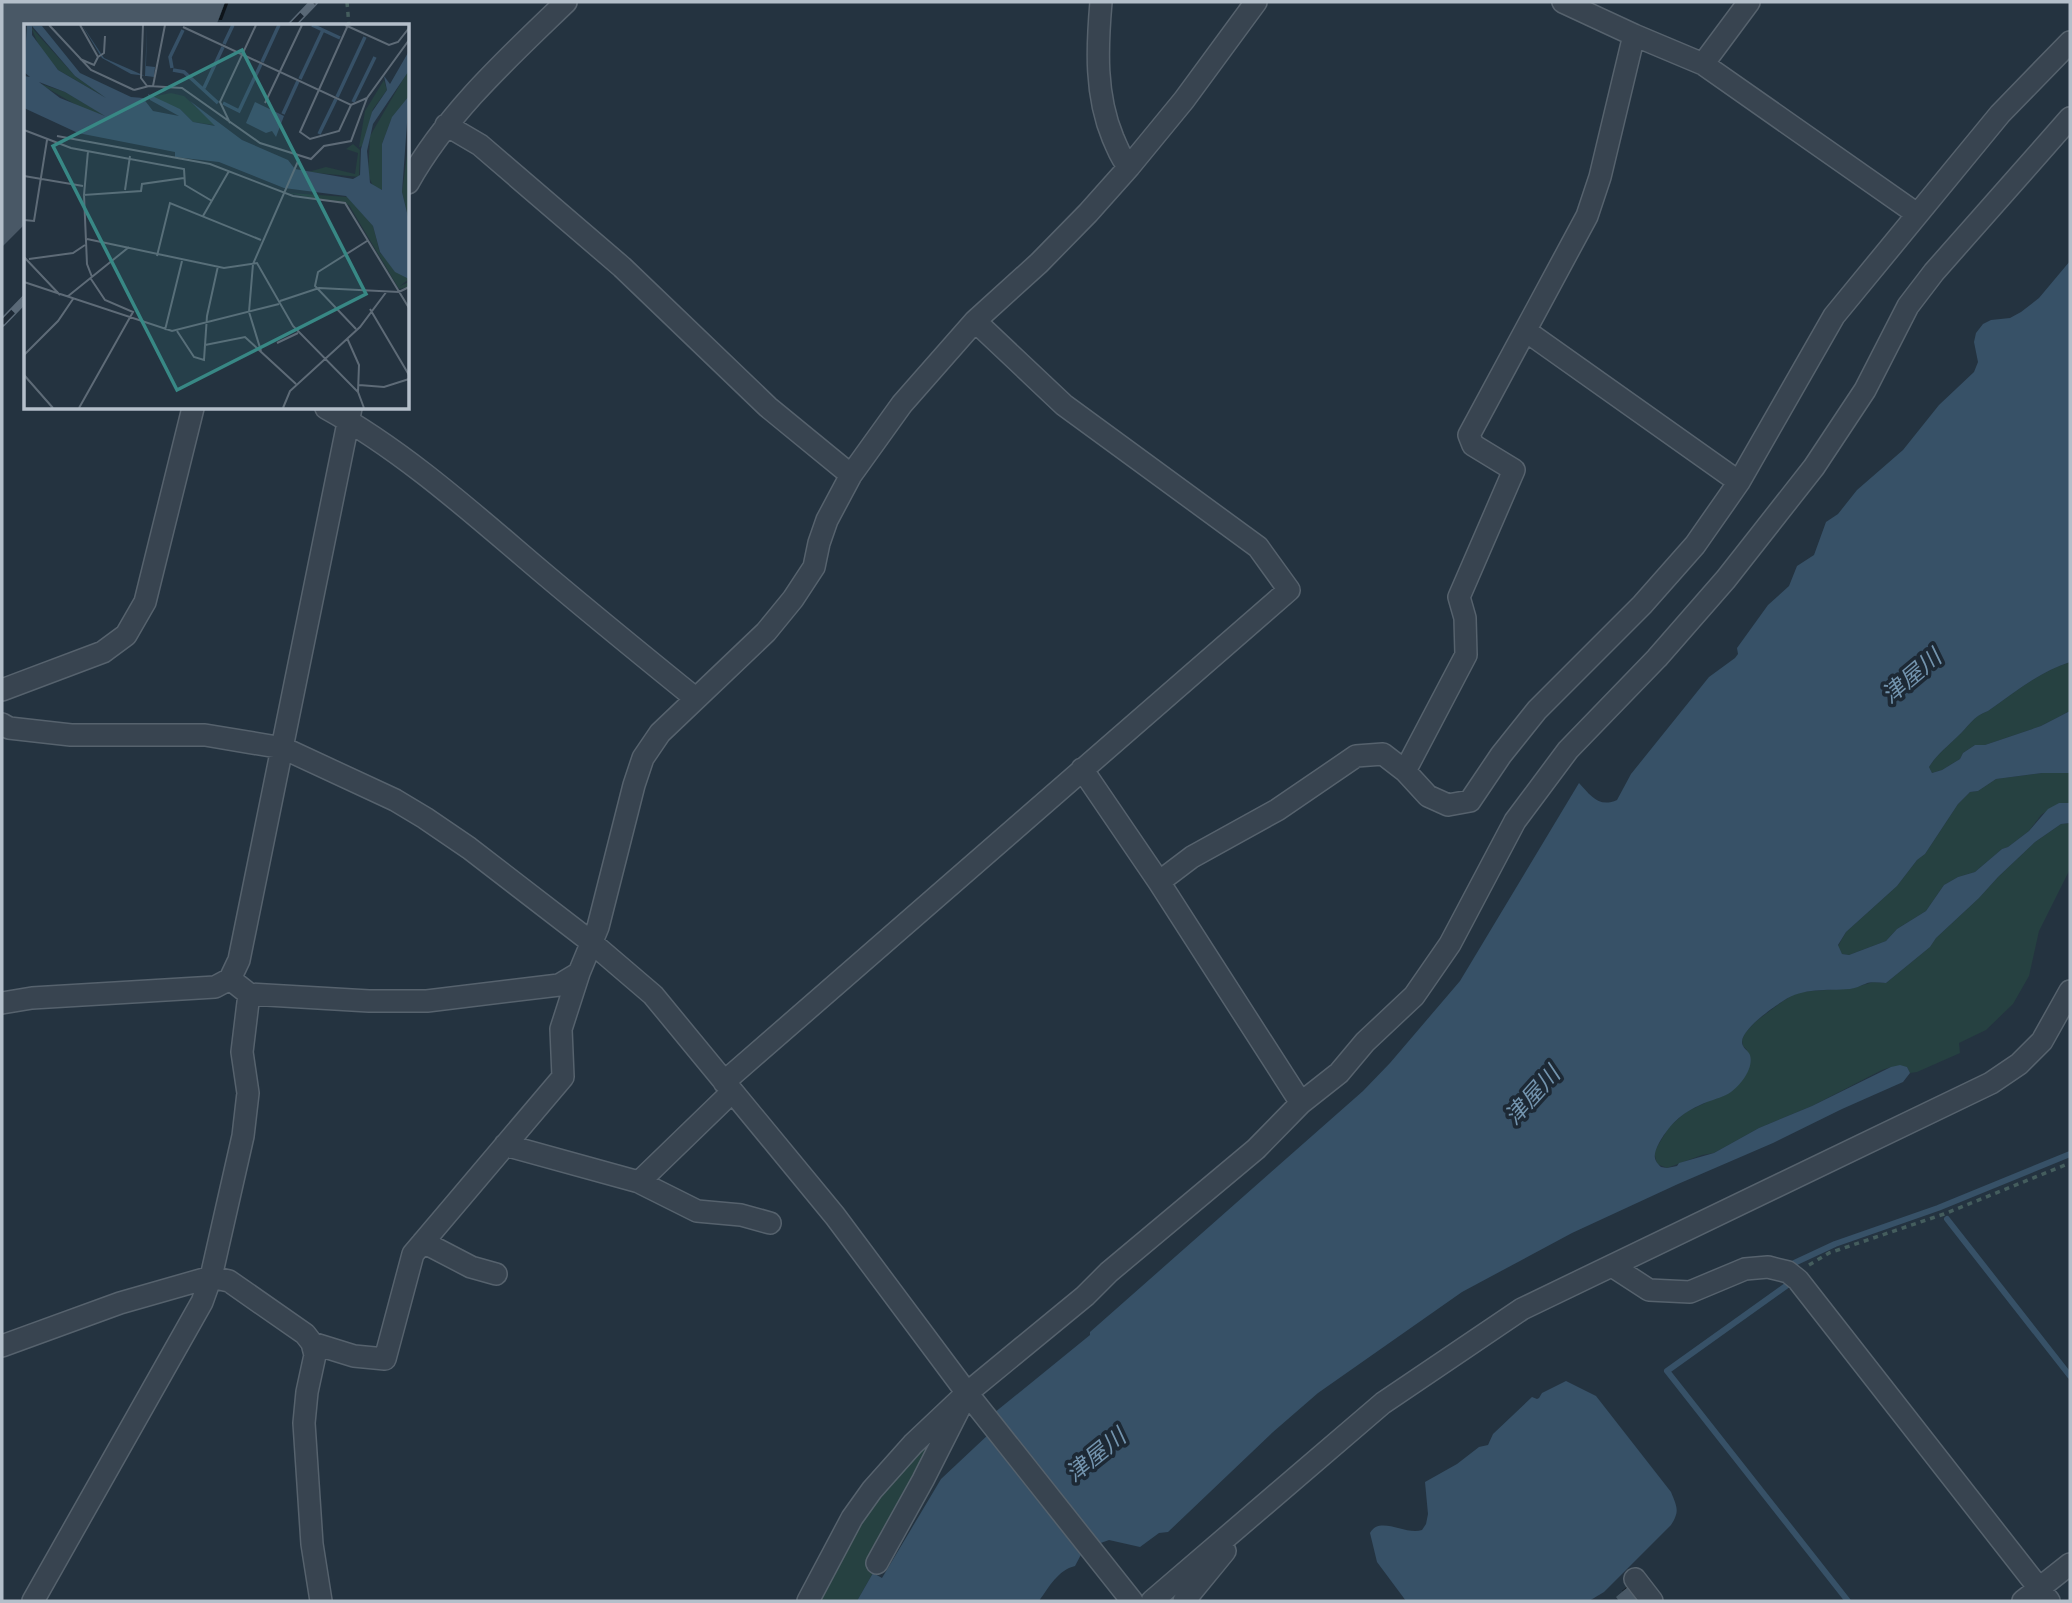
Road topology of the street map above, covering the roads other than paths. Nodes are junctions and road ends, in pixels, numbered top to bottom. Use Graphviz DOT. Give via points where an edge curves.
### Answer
graph roads {
  1 [pos="566,2"];
  2 [pos="1101,2"];
  3 [pos="1256,2"];
  4 [pos="1563,2"];
  5 [pos="1749,2"];
  6 [pos="1634,35"];
  7 [pos="2070,43"];
  8 [pos="1703,64"];
  9 [pos="2070,118"];
  10 [pos="446,125"];
  11 [pos="1129,167"];
  12 [pos="410,180"];
  13 [pos="1917,214"];
  14 [pos="975,321"];
  15 [pos="1526,331"];
  16 [pos="193,410"];
  17 [pos="350,414"];
  18 [pos="851,475"];
  19 [pos="1739,482"];
  20 [pos="2,690"];
  21 [pos="695,698"];
  22 [pos="2,724"];
  23 [pos="283,748"];
  24 [pos="1082,769"];
  25 [pos="1405,771"];
  26 [pos="1159,883"];
  27 [pos="591,942"];
  28 [pos="579,974"];
  29 [pos="230,979"];
  30 [pos="2069,989"];
  31 [pos="249,994"];
  32 [pos="2,1003"];
  33 [pos="728,1087"];
  34 [pos="1301,1103"];
  35 [pos="505,1145"];
  36 [pos="639,1182"];
  37 [pos="770,1223"];
  38 [pos="423,1242"];
  39 [pos="1612,1266"];
  40 [pos="496,1274"];
  41 [pos="211,1277"];
  42 [pos="312,1343"];
  43 [pos="2,1346"];
  44 [pos="967,1393"];
  45 [pos="1311,1465"];
  46 [pos="877,1563"];
  47 [pos="2070,1564"];
  48 [pos="1634,1579"];
  49 [pos="2037,1597"];
  50 [pos="1130,1599"];
  51 [pos="33,1601"];
  52 [pos="321,1601"];
  53 [pos="808,1601"];
  54 [pos="1152,1601"];
  55 [pos="1184,1601"];
  56 [pos="1652,1601"];
  1 -- 10 [label="street"];
  2 -- 11 [label="street" via="1098,35 1104,116"];
  3 -- 11 [label="street"];
  4 -- 6 [label="street"];
  5 -- 8 [label="street"];
  6 -- 8 [label="street"];
  6 -- 15 [label="street" via="1587,216"];
  7 -- 13 [label="street" via="2000,114"];
  8 -- 13 [label="street"];
  9 -- 34 [label="street" via="1908,306 1865,390 1814,467 1726,579 1568,750 1515,821 1450,944 1414,996 1339,1073"];
  10 -- 12 [label="street"];
  10 -- 18 [label="street" via="480,145 622,267 768,407"];
  11 -- 14 [label="street" via="1049,253"];
  13 -- 19 [label="street" via="1834,316"];
  14 -- 18 [label="street" via="902,404"];
  14 -- 24 [label="street" via="1064,405 1258,547 1289,590"];
  15 -- 19 [label="street"];
  15 -- 25 [label="street" via="1469,435 1473,445 1514,470 1459,597 1466,654"];
  16 -- 20 [label="street" via="145,602 125,635 103,652"];
  17 -- 21 [label="street"];
  17 -- 23 [label="street"];
  18 -- 21 [label="street" via="827,520 814,567 793,599 766,632"];
  19 -- 25 [label="street" via="1642,606 1537,710 1470,801 1448,805 1428,796"];
  21 -- 27 [label="street" via="660,733 643,758"];
  22 -- 23 [label="street" via="71,735 205,736"];
  23 -- 27 [label="street" via="425,818"];
  23 -- 29 [label="street" via="239,960"];
  24 -- 26 [label="street"];
  24 -- 33 [label="street"];
  25 -- 26 [label="street" via="1383,754 1356,756 1277,810 1192,857"];
  26 -- 34 [label="street"];
  27 -- 28 [label="street"];
  27 -- 33 [label="street" via="653,995"];
  28 -- 31 [label="street" via="559,985 428,1001"];
  28 -- 35 [label="street" via="561,1028 563,1077"];
  29 -- 31 [label="street"];
  29 -- 32 [label="street" via="215,987"];
  30 -- 39 [label="street" via="2042,1041 1992,1083"];
  31 -- 41 [label="street" via="242,1052 248,1093 243,1136"];
  33 -- 36 [label="street"];
  33 -- 44 [label="street" via="835,1216"];
  34 -- 44 [label="street" via="1256,1149"];
  35 -- 36 [label="street"];
  35 -- 38 [label="street"];
  36 -- 37 [label="street" via="697,1211"];
  38 -- 40 [label="street" via="471,1267"];
  38 -- 42 [label="street" via="413,1254 385,1359 354,1356"];
  39 -- 45 [label="street" via="1522,1309 1383,1403"];
  39 -- 49 [label="street" via="1649,1290 1689,1292 1745,1269 1768,1267 1792,1275"];
  41 -- 42 [label="street" via="229,1281"];
  41 -- 43 [label="street" via="120,1303"];
  41 -- 51 [label="street" via="202,1302"];
  42 -- 52 [label="street" via="315,1355 304,1423 312,1544"];
  44 -- 46 [label="street"];
  44 -- 50 [label="street"];
  44 -- 53 [label="street" via="873,1490 852,1518"];
  45 -- 54 [label="street"];
  45 -- 55 [label="street" via="1219,1557"];
  47 -- 49 [label="street"];
  48 -- 56 [label="street"];
}
